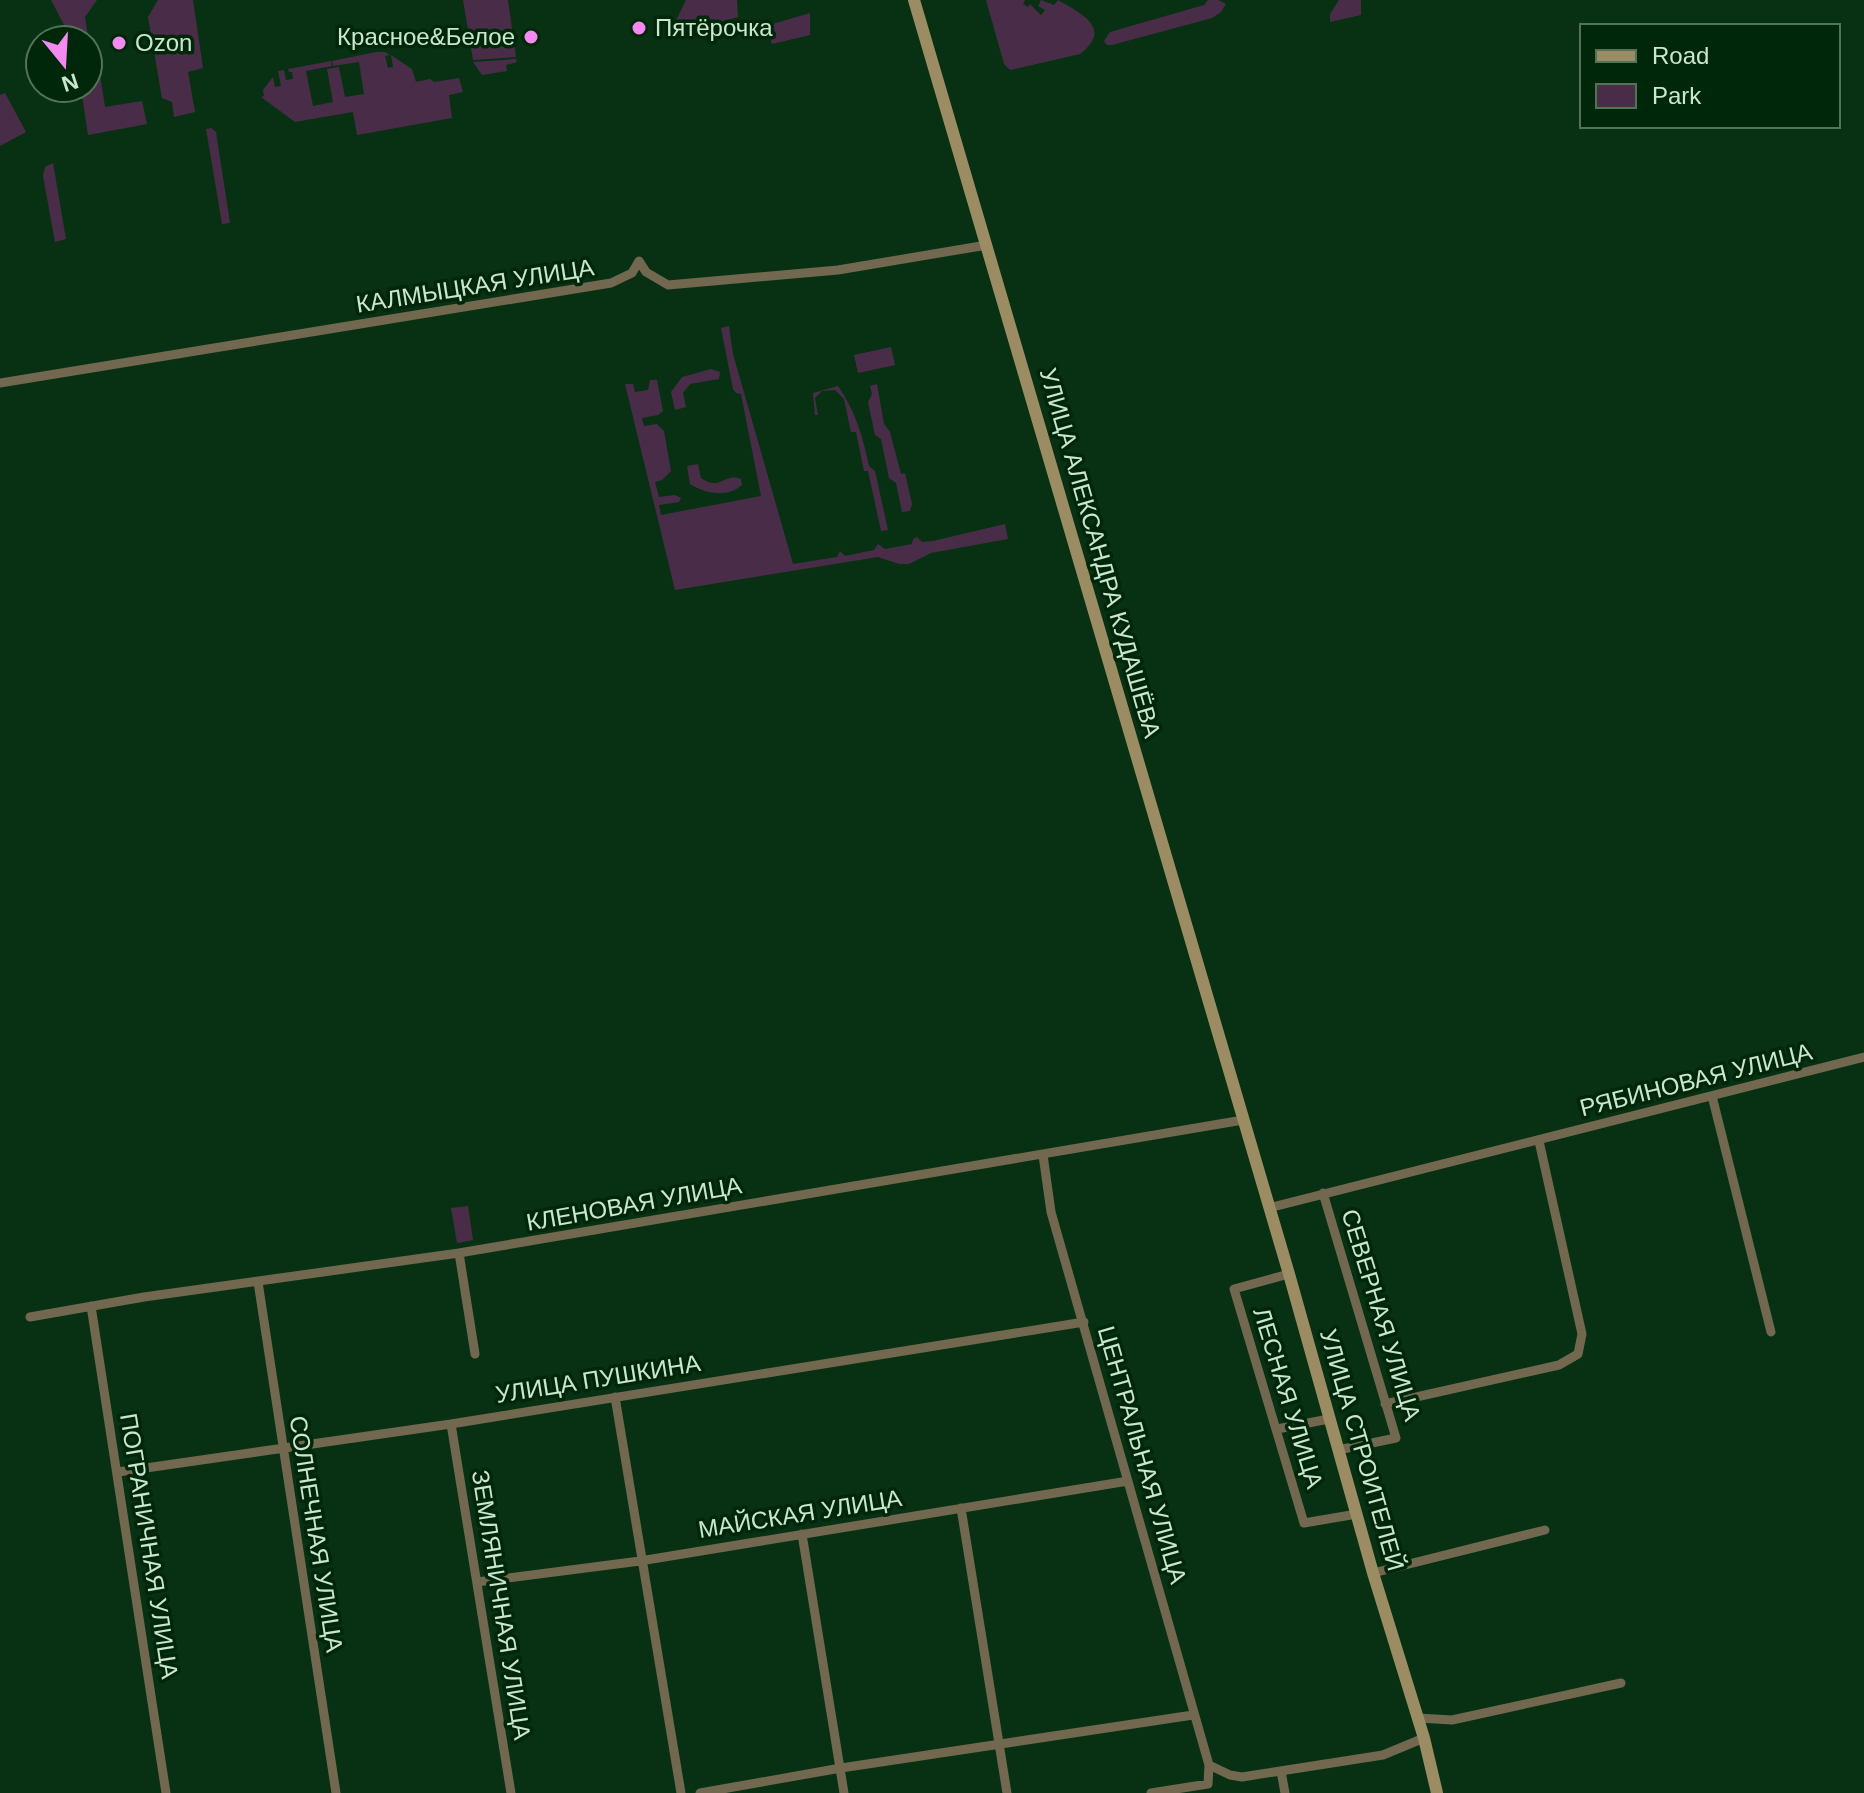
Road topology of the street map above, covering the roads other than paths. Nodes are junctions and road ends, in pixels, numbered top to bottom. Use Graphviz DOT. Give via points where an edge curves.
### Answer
graph roads {
  1 [pos="914,0"];
  2 [pos="987,245"];
  3 [pos="0,383"];
  4 [pos="1864,1057"];
  5 [pos="1712,1096"];
  6 [pos="1243,1120"];
  7 [pos="1539,1141"];
  8 [pos="1043,1155"];
  9 [pos="1323,1193"];
  10 [pos="1269,1208"];
  11 [pos="459,1253"];
  12 [pos="1289,1274"];
  13 [pos="258,1282"];
  14 [pos="91,1306"];
  15 [pos="30,1317"];
  16 [pos="1084,1322"];
  17 [pos="1771,1332"];
  18 [pos="475,1354"];
  19 [pos="615,1397"];
  20 [pos="1385,1404"];
  21 [pos="1329,1419"];
  22 [pos="451,1424"];
  23 [pos="1277,1429"];
  24 [pos="282,1448"];
  25 [pos="1338,1450"];
  26 [pos="118,1472"];
  27 [pos="1128,1481"];
  28 [pos="961,1508"];
  29 [pos="1357,1514"];
  30 [pos="1545,1530"];
  31 [pos="802,1534"];
  32 [pos="640,1561"];
  33 [pos="1373,1573"];
  34 [pos="477,1582"];
  35 [pos="1621,1683"];
  36 [pos="1193,1715"];
  37 [pos="1418,1718"];
  38 [pos="1424,1738"];
  39 [pos="999,1745"];
  40 [pos="1209,1765"];
  41 [pos="841,1768"];
  42 [pos="1281,1771"];
  43 [pos="1210,1788"];
  44 [pos="166,1793"];
  45 [pos="336,1793"];
  46 [pos="511,1793"];
  47 [pos="681,1793"];
  48 [pos="700,1793"];
  49 [pos="844,1793"];
  50 [pos="1007,1793"];
  51 [pos="1151,1793"];
  52 [pos="1285,1793"];
  53 [pos="1437,1793"];
  1 -- 2 [label="main road, УЛИЦА АЛЕКСАНДРА КУДАШЁВА"];
  2 -- 3 [label="street, КАЛМЫЦКАЯ УЛИЦА" via="838,270 668,285 646,272 639,261 632,273 611,283"];
  2 -- 6 [label="main road, УЛИЦА АЛЕКСАНДРА КУДАШЁВА"];
  4 -- 5 [label="street, РЯБИНОВАЯ УЛИЦА"];
  5 -- 7 [label="street, РЯБИНОВАЯ УЛИЦА"];
  5 -- 17 [label="street"];
  6 -- 8 [label="street, КЛЕНОВАЯ УЛИЦА"];
  6 -- 10 [label="main road, УЛИЦА СТРОИТЕЛЕЙ"];
  7 -- 9 [label="street, РЯБИНОВАЯ УЛИЦА"];
  7 -- 20 [label="street" via="1582,1334 1578,1354 1559,1365"];
  8 -- 11 [label="street, КЛЕНОВАЯ УЛИЦА"];
  8 -- 16 [label="street, ЦЕНТРАЛЬНАЯ УЛИЦА" via="1051,1212"];
  9 -- 10 [label="street, РЯБИНОВАЯ УЛИЦА"];
  9 -- 20 [label="street, СЕВЕРНАЯ УЛИЦА"];
  10 -- 12 [label="main road, УЛИЦА СТРОИТЕЛЕЙ"];
  11 -- 13 [label="street, КЛЕНОВАЯ УЛИЦА"];
  11 -- 18 [label="street"];
  12 -- 21 [label="main road, УЛИЦА СТРОИТЕЛЕЙ"];
  12 -- 23 [label="street, ЛЕСНАЯ УЛИЦА" via="1234,1289"];
  13 -- 14 [label="street, КЛЕНОВАЯ УЛИЦА"];
  13 -- 24 [label="street, СОЛНЕЧНАЯ УЛИЦА"];
  14 -- 15 [label="street, КЛЕНОВАЯ УЛИЦА"];
  14 -- 26 [label="street, ПОГРАНИЧНАЯ УЛИЦА"];
  16 -- 19 [label="street, УЛИЦА ПУШКИНА"];
  16 -- 27 [label="street, ЦЕНТРАЛЬНАЯ УЛИЦА"];
  19 -- 22 [label="street, УЛИЦА ПУШКИНА"];
  19 -- 32 [label="street"];
  20 -- 25 [label="street, СЕВЕРНАЯ УЛИЦА" via="1396,1438"];
  21 -- 23 [label="street"];
  21 -- 25 [label="main road, УЛИЦА СТРОИТЕЛЕЙ"];
  22 -- 24 [label="street, УЛИЦА ПУШКИНА"];
  22 -- 34 [label="street, ЗЕМЛЯНИЧНАЯ УЛИЦА"];
  23 -- 29 [label="street, ЛЕСНАЯ УЛИЦА" via="1304,1523"];
  24 -- 26 [label="street, УЛИЦА ПУШКИНА"];
  24 -- 45 [label="street, СОЛНЕЧНАЯ УЛИЦА"];
  25 -- 29 [label="main road, УЛИЦА СТРОИТЕЛЕЙ"];
  26 -- 44 [label="street, ПОГРАНИЧНАЯ УЛИЦА"];
  27 -- 28 [label="street, МАЙСКАЯ УЛИЦА"];
  27 -- 36 [label="street, ЦЕНТРАЛЬНАЯ УЛИЦА"];
  28 -- 31 [label="street, МАЙСКАЯ УЛИЦА"];
  28 -- 39 [label="street"];
  29 -- 33 [label="main road, УЛИЦА СТРОИТЕЛЕЙ"];
  30 -- 33 [label="street"];
  31 -- 32 [label="street, МАЙСКАЯ УЛИЦА"];
  31 -- 41 [label="street"];
  32 -- 34 [label="street, МАЙСКАЯ УЛИЦА"];
  32 -- 47 [label="street"];
  33 -- 37 [label="main road, УЛИЦА СТРОИТЕЛЕЙ"];
  34 -- 46 [label="street, ЗЕМЛЯНИЧНАЯ УЛИЦА"];
  35 -- 37 [label="street" via="1452,1720"];
  36 -- 39 [label="street"];
  36 -- 40 [label="street, ЦЕНТРАЛЬНАЯ УЛИЦА"];
  37 -- 38 [label="main road, УЛИЦА СТРОИТЕЛЕЙ"];
  38 -- 42 [label="street" via="1383,1755"];
  38 -- 53 [label="main road, УЛИЦА СТРОИТЕЛЕЙ"];
  39 -- 41 [label="street"];
  39 -- 50 [label="street"];
  40 -- 42 [label="street" via="1242,1777"];
  40 -- 43 [label="street"];
  41 -- 48 [label="street"];
  41 -- 49 [label="street"];
  42 -- 52 [label="street"];
  43 -- 51 [label="street"];
}
